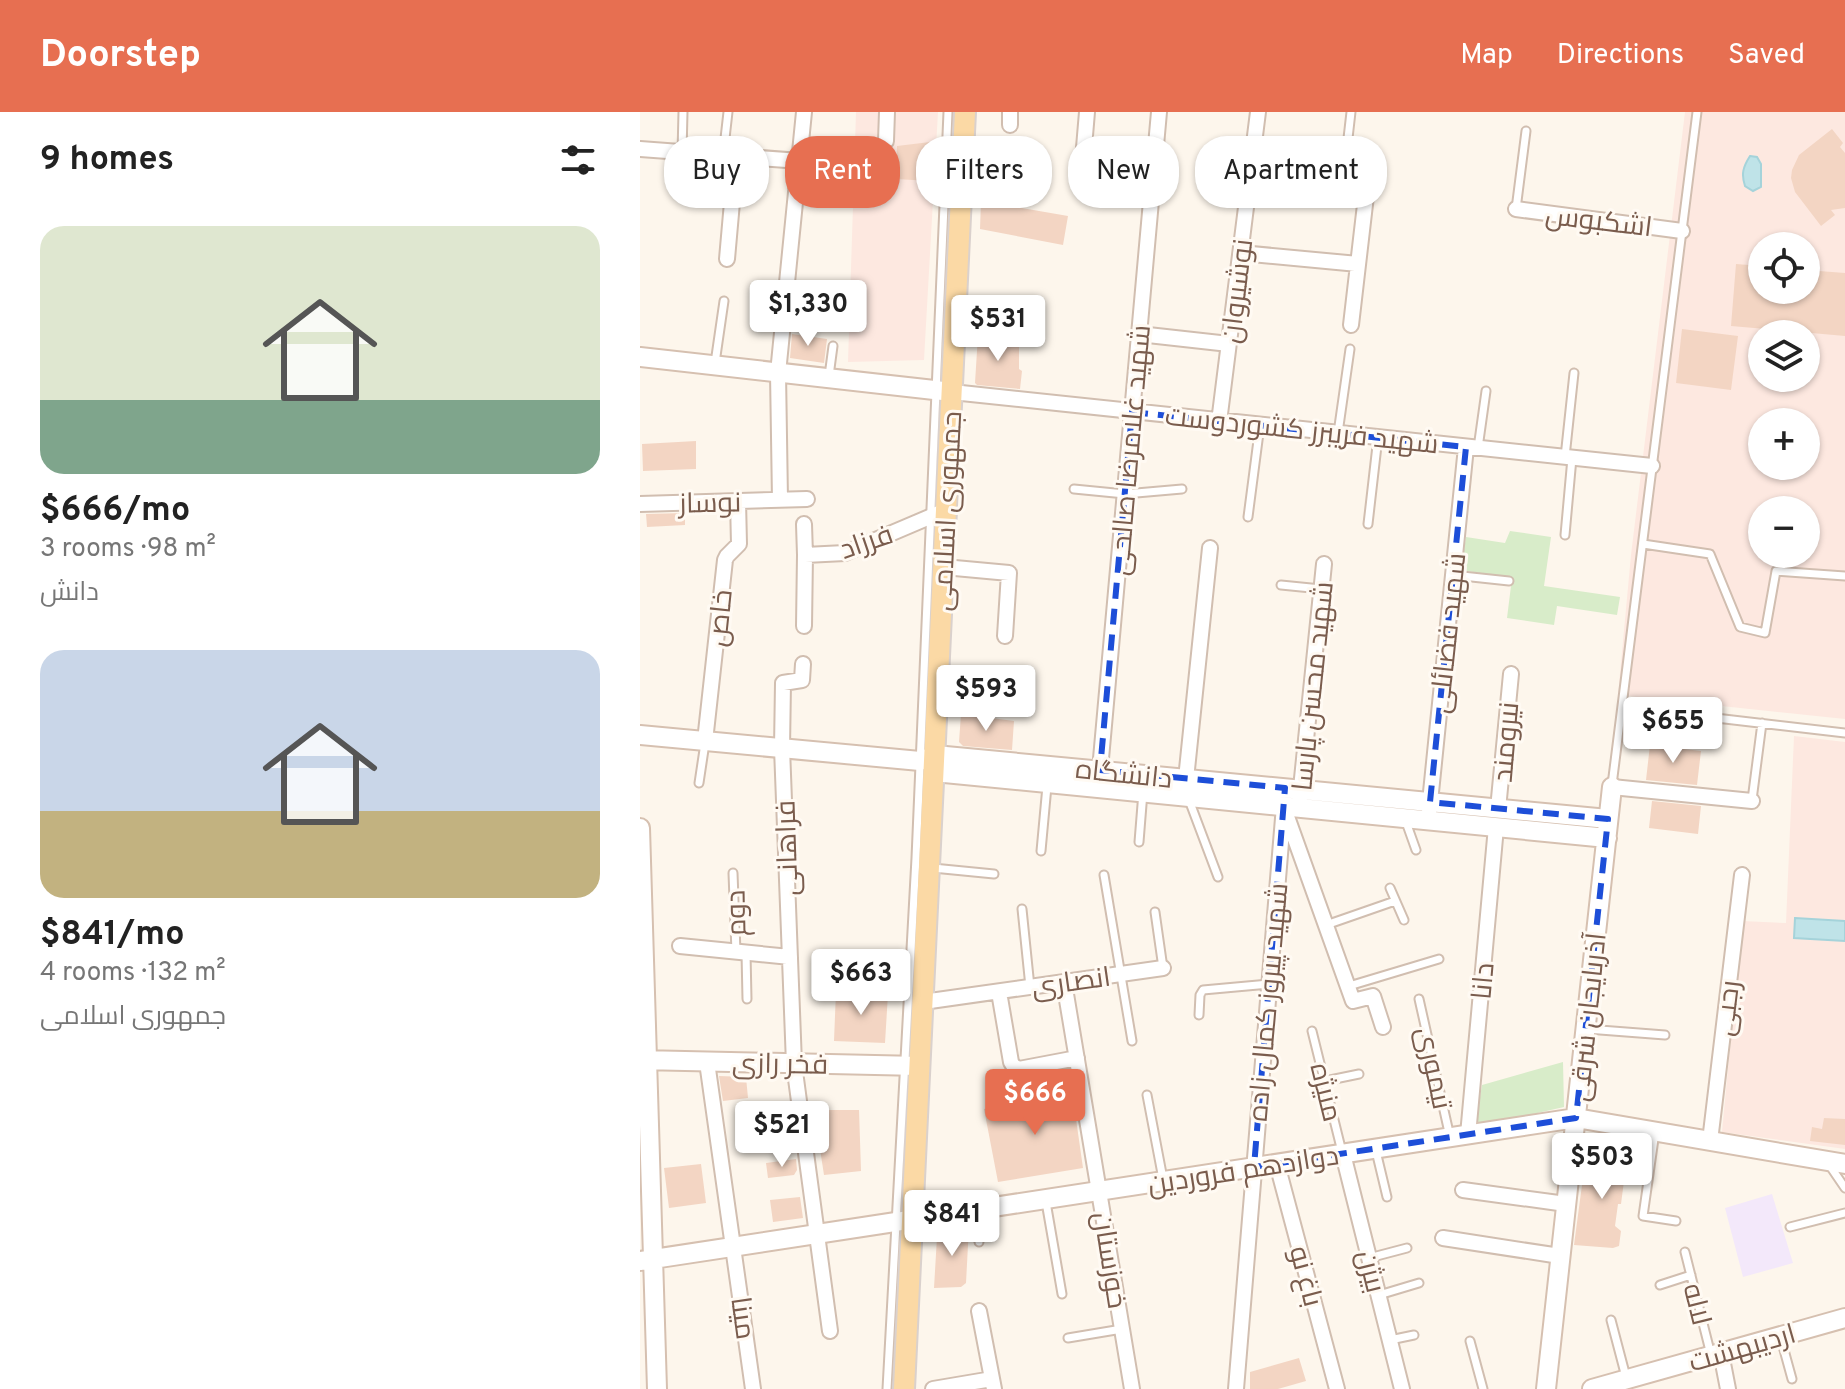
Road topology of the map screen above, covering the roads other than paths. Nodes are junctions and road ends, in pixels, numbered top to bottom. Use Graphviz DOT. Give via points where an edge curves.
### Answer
graph roads {
  1 [pos="683,112"];
  2 [pos="728,112"];
  3 [pos="804,112"];
  4 [pos="887,112"];
  5 [pos="948,112"];
  6 [pos="965,112"];
  7 [pos="1087,112"];
  8 [pos="1159,112"];
  9 [pos="1258,112"];
  10 [pos="1351,112"];
  11 [pos="1697,112"];
  12 [pos="1526,131"];
  13 [pos="682,136"];
  14 [pos="729,136"];
  15 [pos="802,136"];
  16 [pos="886,136"];
  17 [pos="1085,136"];
  18 [pos="1348,136"];
  19 [pos="640,149"];
  20 [pos="664,151"];
  21 [pos="728,208"];
  22 [pos="795,208"];
  23 [pos="1365,208"];
  24 [pos="1516,209"];
  25 [pos="1682,231"];
  26 [pos="1241,253"];
  27 [pos="727,259"];
  28 [pos="1358,264"];
  29 [pos="724,301"];
  30 [pos="1351,325"];
  31 [pos="1139,334"];
  32 [pos="1229,344"];
  33 [pos="833,346"];
  34 [pos="1350,349"];
  35 [pos="640,357"];
  36 [pos="715,365"];
  37 [pos="778,373"];
  38 [pos="1574,373"];
  39 [pos="829,378"];
  40 [pos="1486,391"];
  41 [pos="944,392"];
  42 [pos="1132,412"];
  43 [pos="1219,422"];
  44 [pos="1260,425"];
  45 [pos="1338,433"];
  46 [pos="1378,437"];
  47 [pos="1472,447"];
  48 [pos="1569,457"];
  49 [pos="1652,466"];
  50 [pos="1074,489"];
  51 [pos="1182,489"];
  52 [pos="1125,494"];
  53 [pos="807,499"];
  54 [pos="780,500"];
  55 [pos="738,501"];
  56 [pos="640,504"];
  57 [pos="938,513"];
  58 [pos="1248,517"];
  59 [pos="804,524"];
  60 [pos="1368,524"];
  61 [pos="1565,535"];
  62 [pos="1643,544"];
  63 [pos="1210,548"];
  64 [pos="805,555"];
  65 [pos="1324,564"];
  66 [pos="944,567"];
  67 [pos="1453,575"];
  68 [pos="1845,576"];
  69 [pos="1509,581"];
  70 [pos="1281,585"];
  71 [pos="1321,589"];
  72 [pos="804,626"];
  73 [pos="1005,636"];
  74 [pos="803,664"];
  75 [pos="1511,674"];
  76 [pos="1622,707"];
  77 [pos="1762,723"];
  78 [pos="1845,733"];
  79 [pos="640,735"];
  80 [pos="705,741"];
  81 [pos="782,748"];
  82 [pos="929,763"];
  83 [pos="1048,774"];
  84 [pos="1100,779"];
  85 [pos="699,783"];
  86 [pos="1144,784"];
  87 [pos="1612,787"];
  88 [pos="1187,788"];
  89 [pos="1292,798"];
  90 [pos="1400,799"];
  91 [pos="1752,801"];
  92 [pos="1429,811"];
  93 [pos="1405,818"];
  94 [pos="1497,818"];
  95 [pos="640,828"];
  96 [pos="1608,829"];
  97 [pos="1139,842"];
  98 [pos="1416,850"];
  99 [pos="1041,851"];
  100 [pos="929,868"];
  101 [pos="733,873"];
  102 [pos="994,874"];
  103 [pos="1104,875"];
  104 [pos="1742,875"];
  105 [pos="1218,877"];
  106 [pos="1390,888"];
  107 [pos="641,891"];
  108 [pos="1395,901"];
  109 [pos="1022,909"];
  110 [pos="1155,912"];
  111 [pos="1404,920"];
  112 [pos="1326,925"];
  113 [pos="680,946"];
  114 [pos="741,952"];
  115 [pos="790,957"];
  116 [pos="1439,959"];
  117 [pos="1163,968"];
  118 [pos="1121,974"];
  119 [pos="1064,982"];
  120 [pos="1269,984"];
  121 [pos="1348,986"];
  122 [pos="1030,987"];
  123 [pos="999,992"];
  124 [pos="747,999"];
  125 [pos="1419,999"];
  126 [pos="923,1002"];
  127 [pos="1199,1015"];
  128 [pos="1383,1027"];
  129 [pos="1586,1029"];
  130 [pos="1312,1031"];
  131 [pos="1665,1035"];
  132 [pos="1132,1041"];
  133 [pos="1077,1058"];
  134 [pos="644,1060"];
  135 [pos="707,1062"];
  136 [pos="794,1064"];
  137 [pos="912,1066"];
  138 [pos="1359,1074"];
  139 [pos="1325,1081"];
  140 [pos="1147,1095"];
  141 [pos="1576,1118"];
  142 [pos="1655,1132"];
  143 [pos="1459,1136"];
  144 [pos="1710,1141"];
  145 [pos="1375,1149"];
  146 [pos="1343,1154"];
  147 [pos="1836,1163"];
  148 [pos="1277,1164"];
  149 [pos="1254,1167"];
  150 [pos="1164,1181"];
  151 [pos="1845,1188"];
  152 [pos="1463,1190"];
  153 [pos="1099,1191"];
  154 [pos="1387,1197"];
  155 [pos="1045,1199"];
  156 [pos="1566,1204"];
  157 [pos="976,1210"];
  158 [pos="1845,1213"];
  159 [pos="904,1220"];
  160 [pos="1676,1221"];
  161 [pos="1790,1227"];
  162 [pos="816,1234"];
  163 [pos="1443,1238"];
  164 [pos="979,1242"];
  165 [pos="734,1247"];
  166 [pos="1407,1248"];
  167 [pos="1685,1252"];
  168 [pos="1560,1256"];
  169 [pos="1369,1258"];
  170 [pos="647,1260"];
  171 [pos="1691,1275"];
  172 [pos="1419,1283"];
  173 [pos="1660,1285"];
  174 [pos="1062,1294"];
  175 [pos="1378,1295"];
  176 [pos="979,1311"];
  177 [pos="1845,1318"];
  178 [pos="1611,1320"];
  179 [pos="1122,1329"];
  180 [pos="830,1331"];
  181 [pos="1414,1335"];
  182 [pos="1781,1336"];
  183 [pos="1068,1338"];
  184 [pos="1390,1340"];
  185 [pos="1470,1341"];
  186 [pos="1716,1354"];
  187 [pos="1627,1379"];
  188 [pos="1792,1379"];
  189 [pos="993,1384"];
  190 [pos="1596,1388"];
  191 [pos="657,1389"];
  192 [pos="753,1389"];
  193 [pos="887,1389"];
  194 [pos="904,1389"];
  195 [pos="933,1389"];
  196 [pos="1132,1389"];
  197 [pos="1236,1389"];
  198 [pos="1337,1389"];
  199 [pos="1402,1389"];
  200 [pos="1483,1389"];
  201 [pos="1546,1389"];
  202 [pos="1728,1389"];
  1 -- 13 [label="lane"];
  2 -- 14 [label="lane"];
  3 -- 15 [label="street, نوساز"];
  4 -- 16 [label="street"];
  5 -- 41 [label="lane"];
  6 -- 41 [label="main road, جمهوری اسلامی"];
  7 -- 17 [label="street"];
  8 -- 31 [label="street, شهید غلامرضا صالحی"];
  9 -- 26 [label="street, نوشیروان"];
  10 -- 18 [label="lane"];
  11 -- 25 [label="lane"];
  12 -- 24 [label="lane"];
  19 -- 20 [label="street"];
  21 -- 27 [label="street"];
  22 -- 37 [label="street, نوساز"];
  23 -- 28 [label="street"];
  24 -- 25 [label="street, اشکبوس"];
  25 -- 49 [label="lane"];
  26 -- 28 [label="street"];
  26 -- 32 [label="street, نوشیروان"];
  28 -- 30 [label="street"];
  29 -- 36 [label="lane"];
  31 -- 32 [label="street"];
  31 -- 42 [label="street, شهید غلامرضا صالحی"];
  32 -- 43 [label="street, نوشیروان"];
  33 -- 39 [label="lane"];
  34 -- 45 [label="lane"];
  35 -- 36 [label="main road"];
  36 -- 37 [label="main road"];
  37 -- 39 [label="main road"];
  37 -- 54 [label="street, نوساز"];
  38 -- 48 [label="lane"];
  39 -- 41 [label="main road"];
  40 -- 47 [label="lane"];
  41 -- 42 [label="street, شهید فریبرز کشوردوست"];
  41 -- 57 [label="main road, جمهوری اسلامی"];
  42 -- 43 [label="street, شهید فریبرز کشوردوست"];
  42 -- 52 [label="street, شهید غلامرضا صالحی"];
  43 -- 44 [label="street, شهید فریبرز کشوردوست"];
  44 -- 45 [label="street, شهید فریبرز کشوردوست"];
  44 -- 58 [label="lane"];
  45 -- 46 [label="street, شهید فریبرز کشوردوست"];
  46 -- 47 [label="street, شهید فریبرز کشوردوست"];
  46 -- 60 [label="lane"];
  47 -- 48 [label="street, شهید فریبرز کشوردوست"];
  47 -- 67 [label="street, شهید فضائلی"];
  48 -- 49 [label="street, شهید فریبرز کشوردوست"];
  48 -- 61 [label="lane"];
  49 -- 62 [label="lane"];
  50 -- 52 [label="lane"];
  51 -- 52 [label="lane"];
  52 -- 84 [label="street, شهید غلامرضا صالحی"];
  53 -- 54 [label="street, نوساز"];
  54 -- 55 [label="street, نوساز"];
  55 -- 56 [label="street, نوساز"];
  55 -- 80 [label="street, خاص" via="739,544 725,560"];
  57 -- 64 [label="street, فرزاد" via="845,553"];
  57 -- 66 [label="main road, جمهوری اسلامی"];
  57 -- 82 [label="lane"];
  59 -- 64 [label="street"];
  62 -- 68 [label="lane" via="1710,554 1740,627 1765,633 1776,571"];
  62 -- 76 [label="lane"];
  63 -- 88 [label="street"];
  64 -- 72 [label="street, فرزاد"];
  65 -- 71 [label="street, شهید محسن پارسا"];
  66 -- 73 [label="street" via="1009,573"];
  66 -- 82 [label="main road, جمهوری اسلامی"];
  67 -- 69 [label="lane"];
  67 -- 92 [label="street, شهید فضائلی"];
  70 -- 71 [label="lane"];
  71 -- 89 [label="street, شهید محسن پارسا"];
  74 -- 81 [label="street, فراهانی" via="802,680 783,683"];
  75 -- 94 [label="street, نیرومند"];
  76 -- 77 [label="lane"];
  76 -- 87 [label="lane"];
  77 -- 78 [label="lane"];
  77 -- 91 [label="lane"];
  79 -- 80 [label="main road, دانشگاه"];
  80 -- 81 [label="main road, دانشگاه"];
  80 -- 85 [label="lane"];
  81 -- 82 [label="main road, دانشگاه"];
  81 -- 115 [label="street, فراهانی"];
  82 -- 83 [label="main road, دانشگاه"];
  82 -- 100 [label="main road, جمهوری اسلامی"];
  82 -- 137 [label="lane"];
  83 -- 84 [label="main road, دانشگاه"];
  83 -- 99 [label="lane"];
  84 -- 86 [label="main road, دانشگاه"];
  86 -- 88 [label="main road, دانشگاه"];
  86 -- 97 [label="lane"];
  87 -- 91 [label="street"];
  87 -- 96 [label="main road, آذربایجان شرقی"];
  88 -- 89 [label="main road, دانشگاه"];
  88 -- 105 [label="lane"];
  89 -- 90 [label="main road, دانشگاه"];
  89 -- 93 [label="main road, دانشگاه"];
  89 -- 112 [label="street"];
  89 -- 120 [label="street, شهید پیروز کمال زاده"];
  90 -- 92 [label="main road, دانشگاه"];
  90 -- 93 [label="lane"];
  92 -- 93 [label="main road, دانشگاه"];
  92 -- 94 [label="main road, دانشگاه"];
  93 -- 98 [label="lane"];
  94 -- 96 [label="main road, دانشگاه"];
  94 -- 143 [label="street, دانا"];
  95 -- 107 [label="main road"];
  96 -- 129 [label="main road, آذربایجان شرقی"];
  100 -- 102 [label="lane"];
  100 -- 126 [label="main road, جمهوری اسلامی"];
  101 -- 114 [label="lane, دوم"];
  103 -- 118 [label="lane"];
  104 -- 144 [label="street, رجبی"];
  106 -- 108 [label="lane"];
  107 -- 134 [label="main road"];
  108 -- 111 [label="lane"];
  108 -- 112 [label="lane"];
  109 -- 122 [label="lane"];
  110 -- 117 [label="lane, انصاری"];
  112 -- 121 [label="street"];
  113 -- 114 [label="street"];
  114 -- 115 [label="street"];
  114 -- 124 [label="lane, دوم"];
  115 -- 136 [label="street, فراهانی"];
  116 -- 121 [label="lane"];
  117 -- 118 [label="street, انصاری"];
  118 -- 119 [label="street, انصاری"];
  118 -- 132 [label="lane"];
  119 -- 122 [label="street, انصاری"];
  119 -- 133 [label="street, خوزستان"];
  120 -- 127 [label="lane" via="1203,990"];
  120 -- 149 [label="street, شهید پیروز کمال زاده"];
  121 -- 128 [label="street" via="1353,1001 1373,996"];
  122 -- 123 [label="street, انصاری"];
  123 -- 126 [label="street, انصاری"];
  123 -- 133 [label="street" via="1014,1067"];
  125 -- 143 [label="lane, تیموری"];
  126 -- 137 [label="main road, جمهوری اسلامی"];
  129 -- 131 [label="lane"];
  129 -- 141 [label="main road, آذربایجان شرقی"];
  130 -- 139 [label="lane, منیژه"];
  133 -- 153 [label="street, خوزستان"];
  134 -- 135 [label="main road, فخر رازی"];
  134 -- 170 [label="main road"];
  135 -- 136 [label="main road, فخر رازی"];
  135 -- 165 [label="street, مینا"];
  136 -- 137 [label="main road, فخر رازی"];
  136 -- 162 [label="street, فراهانی"];
  137 -- 159 [label="main road, جمهوری اسلامی"];
  138 -- 139 [label="lane"];
  139 -- 146 [label="lane, منیژه"];
  140 -- 150 [label="lane"];
  141 -- 142 [label="main road, دوازدهم فروردین"];
  141 -- 143 [label="main road, دوازدهم فروردین"];
  141 -- 156 [label="main road, آذربایجان شرقی"];
  142 -- 144 [label="main road, دوازدهم فروردین"];
  142 -- 160 [label="lane" via="1643,1216"];
  143 -- 145 [label="main road, دوازدهم فروردین"];
  144 -- 147 [label="main road, دوازدهم فروردین"];
  145 -- 146 [label="main road, دوازدهم فروردین"];
  145 -- 154 [label="lane"];
  146 -- 148 [label="main road, دوازدهم فروردین"];
  146 -- 169 [label="street, بیژن"];
  147 -- 151 [label="lane"];
  148 -- 149 [label="main road, دوازدهم فروردین"];
  148 -- 198 [label="street, باغ نو"];
  149 -- 150 [label="main road, دوازدهم فروردین"];
  149 -- 197 [label="street, شهید پیروز کمال زاده"];
  150 -- 153 [label="main road, دوازدهم فروردین"];
  152 -- 156 [label="street"];
  153 -- 155 [label="main road, دوازدهم فروردین"];
  153 -- 179 [label="street, خوزستان"];
  155 -- 157 [label="main road, دوازدهم فروردین"];
  155 -- 174 [label="lane"];
  156 -- 168 [label="main road, آذربایجان شرقی"];
  157 -- 159 [label="main road, دوازدهم فروردین"];
  157 -- 164 [label="lane"];
  158 -- 161 [label="lane"];
  159 -- 162 [label="main road, دوازدهم فروردین"];
  159 -- 193 [label="lane"];
  159 -- 194 [label="main road, جمهوری اسلامی"];
  162 -- 165 [label="main road, دوازدهم فروردین"];
  162 -- 180 [label="street, فراهانی"];
  163 -- 168 [label="street"];
  165 -- 170 [label="main road, دوازدهم فروردین"];
  165 -- 192 [label="street, مینا"];
  166 -- 169 [label="lane"];
  167 -- 171 [label="lane, لاله"];
  168 -- 201 [label="main road, آذربایجان شرقی"];
  169 -- 175 [label="street, بیژن"];
  170 -- 191 [label="main road"];
  171 -- 173 [label="lane"];
  171 -- 186 [label="lane, لاله"];
  172 -- 175 [label="lane"];
  175 -- 184 [label="street, بیژن"];
  176 -- 189 [label="street"];
  177 -- 182 [label="main road, اردیبهشت"];
  178 -- 187 [label="lane"];
  179 -- 183 [label="lane, خوزستان"];
  179 -- 196 [label="street, خوزستان"];
  181 -- 184 [label="lane"];
  182 -- 186 [label="main road, اردیبهشت"];
  182 -- 188 [label="lane"];
  184 -- 199 [label="street, بیژن"];
  185 -- 200 [label="lane"];
  186 -- 187 [label="main road, اردیبهشت"];
  186 -- 202 [label="street"];
  187 -- 190 [label="main road, اردیبهشت"];
  189 -- 195 [label="street"];
}
